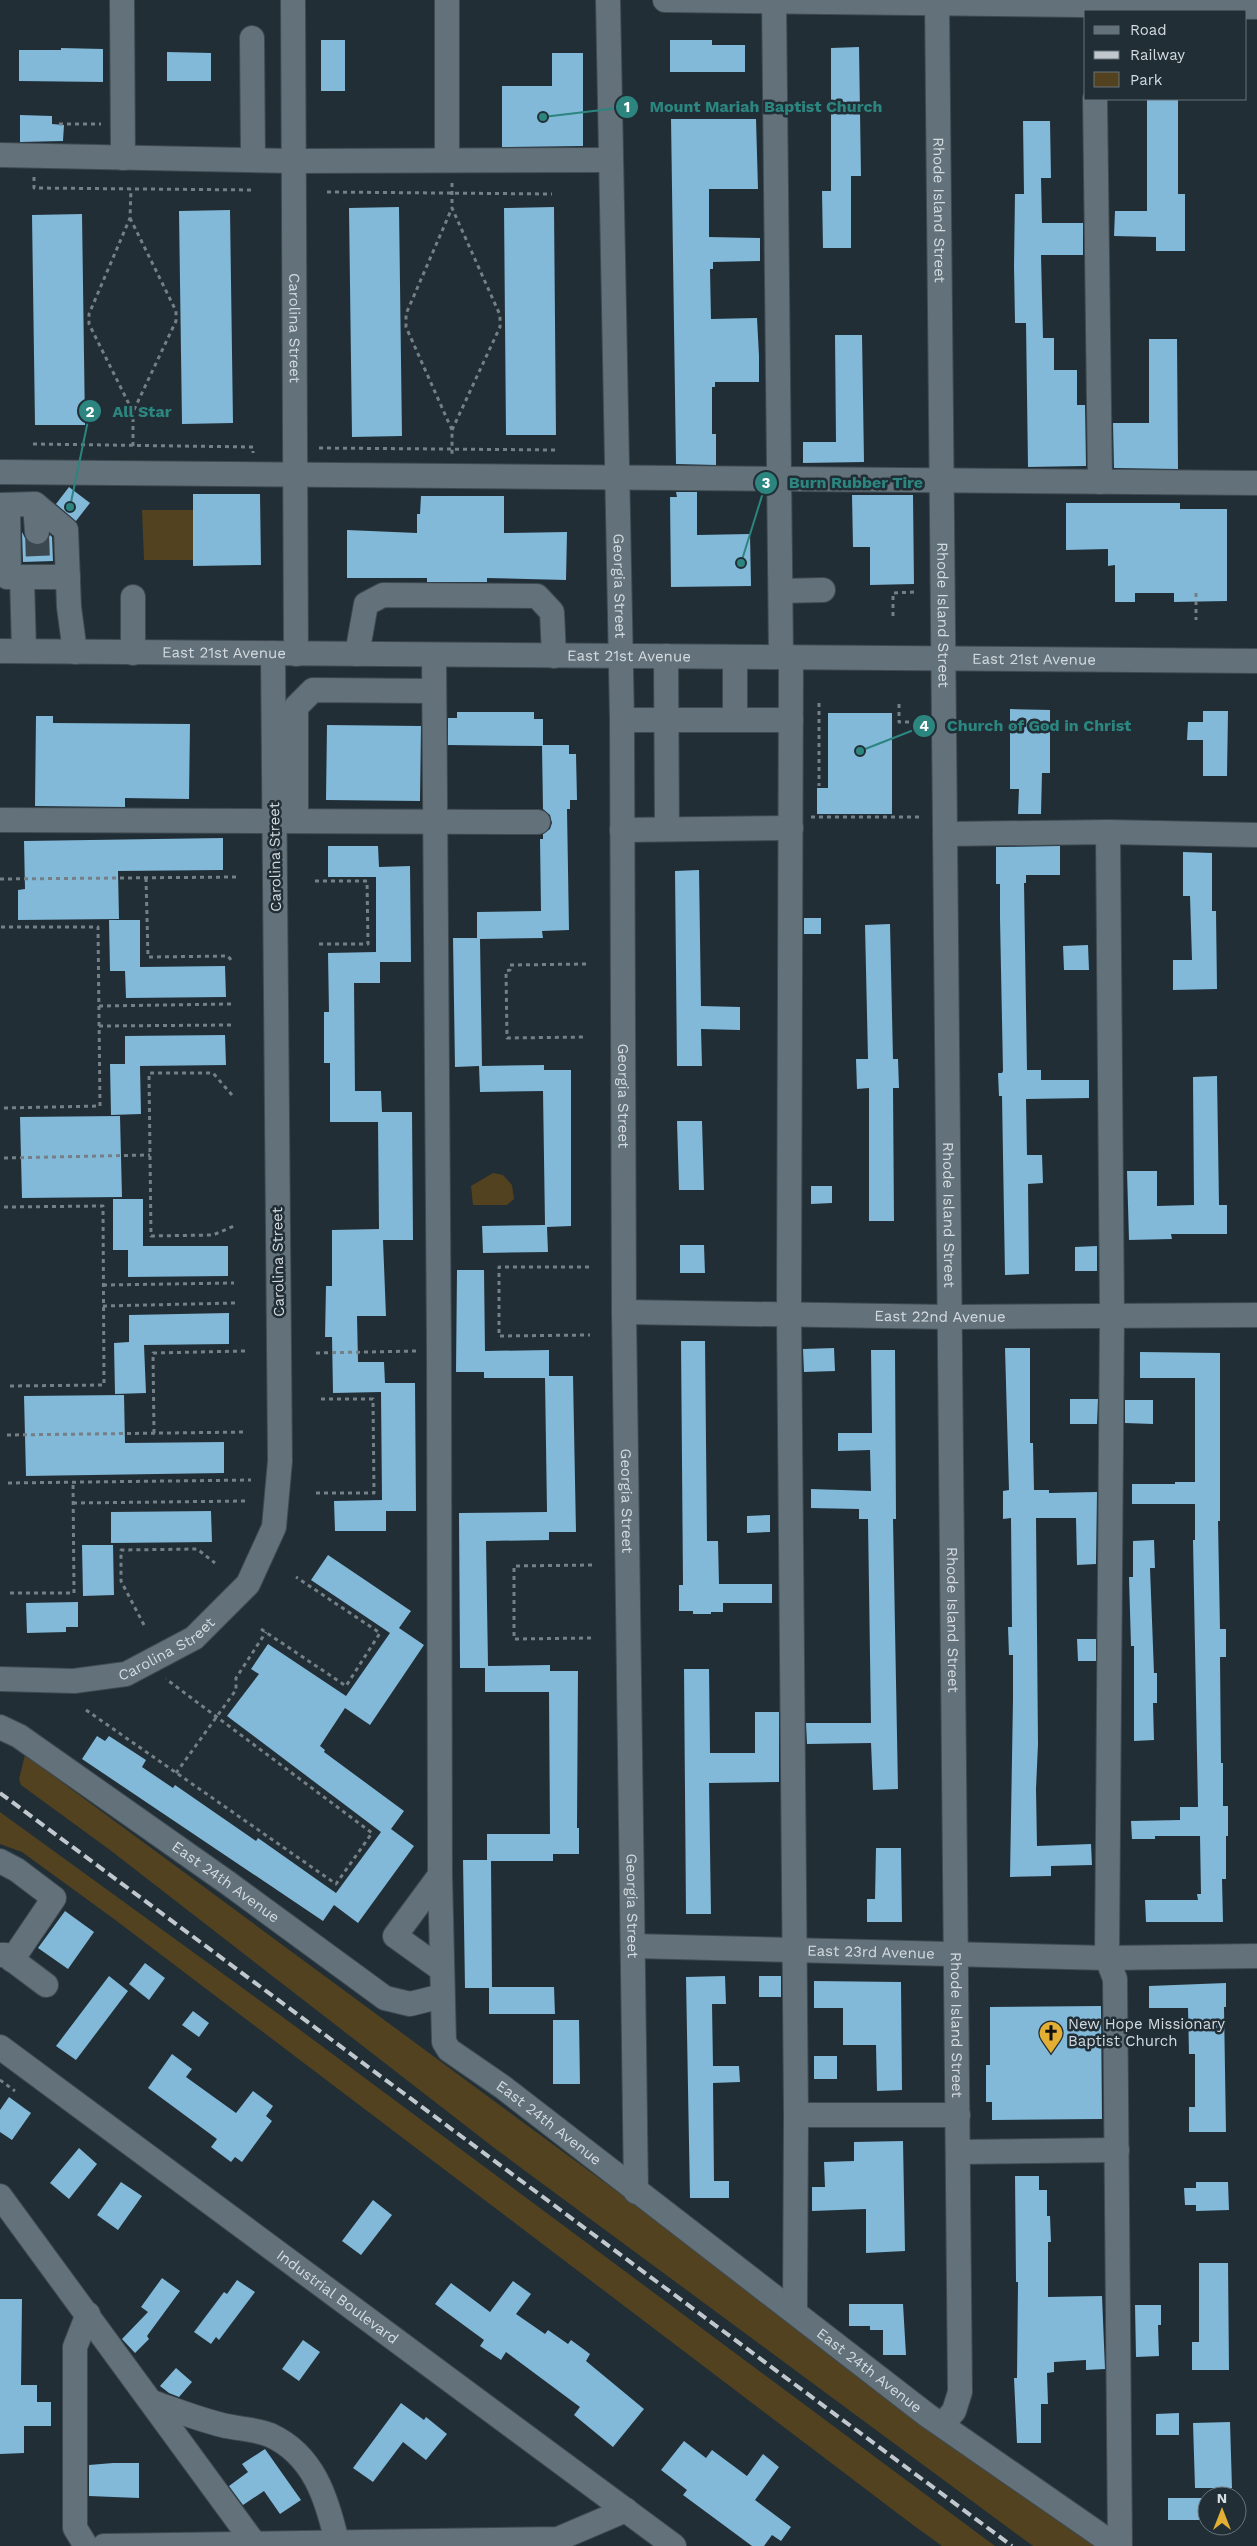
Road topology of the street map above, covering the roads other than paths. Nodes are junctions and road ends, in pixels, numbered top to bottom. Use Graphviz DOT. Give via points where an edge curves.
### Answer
graph roads {
  1 [pos="122,0"];
  2 [pos="293,0"];
  3 [pos="447,0"];
  4 [pos="608,0"];
  5 [pos="665,0"];
  6 [pos="774,1"];
  7 [pos="937,2"];
  8 [pos="1094,5"];
  9 [pos="1257,7"];
  10 [pos="252,38"];
  11 [pos="1095,100"];
  12 [pos="0,155"];
  13 [pos="123,158"];
  14 [pos="253,160"];
  15 [pos="447,160"];
  16 [pos="611,160"];
  17 [pos="294,161"];
  18 [pos="0,472"];
  19 [pos="295,474"];
  20 [pos="617,478"];
  21 [pos="780,479"];
  22 [pos="942,480"];
  23 [pos="1100,482"];
  24 [pos="1257,483"];
  25 [pos="35,504"];
  26 [pos="4,505"];
  27 [pos="37,532"];
  28 [pos="22,574"];
  29 [pos="68,577"];
  30 [pos="823,590"];
  31 [pos="781,591"];
  32 [pos="133,597"];
  33 [pos="0,651"];
  34 [pos="24,651"];
  35 [pos="75,652"];
  36 [pos="133,653"];
  37 [pos="273,654"];
  38 [pos="296,654"];
  39 [pos="348,654"];
  40 [pos="392,654"];
  41 [pos="434,654"];
  42 [pos="554,656"];
  43 [pos="620,656"];
  44 [pos="666,656"];
  45 [pos="735,657"];
  46 [pos="786,657"];
  47 [pos="943,658"];
  48 [pos="1257,661"];
  49 [pos="340,690"];
  50 [pos="392,691"];
  51 [pos="434,691"];
  52 [pos="285,718"];
  53 [pos="622,720"];
  54 [pos="666,720"];
  55 [pos="735,720"];
  56 [pos="791,720"];
  57 [pos="0,820"];
  58 [pos="286,820"];
  59 [pos="435,821"];
  60 [pos="538,822"];
  61 [pos="800,822"];
  62 [pos="944,825"];
  63 [pos="667,829"];
  64 [pos="622,830"];
  65 [pos="1108,832"];
  66 [pos="1257,834"];
  67 [pos="624,1312"];
  68 [pos="789,1314"];
  69 [pos="1112,1315"];
  70 [pos="1257,1315"];
  71 [pos="949,1317"];
  72 [pos="0,1678"];
  73 [pos="0,1727"];
  74 [pos="0,1861"];
  75 [pos="440,1875"];
  76 [pos="633,1946"];
  77 [pos="794,1950"];
  78 [pos="956,1953"];
  79 [pos="1257,1956"];
  80 [pos="6,1957"];
  81 [pos="1107,1958"];
  82 [pos="441,1969"];
  83 [pos="46,1985"];
  84 [pos="442,1996"];
  85 [pos="0,2047"];
  86 [pos="796,2115"];
  87 [pos="958,2115"];
  88 [pos="1116,2150"];
  89 [pos="958,2152"];
  90 [pos="636,2192"];
  91 [pos="0,2196"];
  92 [pos="795,2312"];
  93 [pos="88,2314"];
  94 [pos="152,2402"];
  95 [pos="942,2425"];
  96 [pos="626,2510"];
  97 [pos="337,2542"];
  98 [pos="254,2543"];
  99 [pos="456,2543"];
  100 [pos="292,2544"];
  101 [pos="86,2546"];
  102 [pos="104,2546"];
  103 [pos="674,2546"];
  104 [pos="1118,2546"];
  1 -- 13 [label="street"];
  2 -- 17 [label="street, Carolina Street"];
  3 -- 15 [label="street"];
  4 -- 16 [label="street, Georgia Street"];
  5 -- 6 [label="street"];
  6 -- 7 [label="street"];
  6 -- 21 [label="street"];
  7 -- 8 [label="street"];
  7 -- 22 [label="street, Rhode Island Street"];
  8 -- 9 [label="street"];
  10 -- 14 [label="street"];
  11 -- 23 [label="street"];
  12 -- 13 [label="street"];
  13 -- 14 [label="street"];
  14 -- 17 [label="street"];
  15 -- 16 [label="street"];
  15 -- 17 [label="street"];
  16 -- 20 [label="street, Georgia Street"];
  17 -- 19 [label="street, Carolina Street"];
  18 -- 19 [label="street"];
  19 -- 20 [label="street"];
  19 -- 38 [label="street, Carolina Street"];
  20 -- 21 [label="street"];
  20 -- 43 [label="street, Georgia Street"];
  21 -- 22 [label="street"];
  21 -- 31 [label="street"];
  22 -- 23 [label="street"];
  22 -- 47 [label="street, Rhode Island Street"];
  23 -- 24 [label="street"];
  25 -- 26 [label="street"];
  25 -- 27 [label="street"];
  25 -- 29 [label="street" via="66,530"];
  26 -- 28 [label="street"];
  28 -- 29 [label="street"];
  28 -- 34 [label="street"];
  29 -- 35 [label="street"];
  30 -- 31 [label="street"];
  31 -- 46 [label="street"];
  32 -- 36 [label="street"];
  33 -- 34 [label="street, East 21st Avenue"];
  34 -- 35 [label="street, East 21st Avenue"];
  35 -- 36 [label="street, East 21st Avenue"];
  36 -- 37 [label="street, East 21st Avenue"];
  37 -- 38 [label="street, East 21st Avenue"];
  37 -- 52 [label="street, Carolina Street"];
  38 -- 39 [label="street, East 21st Avenue"];
  39 -- 40 [label="street, East 21st Avenue"];
  39 -- 42 [label="street" via="366,604 383,595 451,594 537,596 552,612"];
  39 -- 49 [label="street"];
  40 -- 41 [label="street, East 21st Avenue"];
  40 -- 50 [label="street"];
  41 -- 42 [label="street, East 21st Avenue"];
  41 -- 51 [label="street"];
  42 -- 43 [label="street, East 21st Avenue"];
  43 -- 44 [label="street, East 21st Avenue"];
  43 -- 53 [label="street, Georgia Street"];
  44 -- 45 [label="street, East 21st Avenue"];
  44 -- 54 [label="street"];
  45 -- 46 [label="street, East 21st Avenue"];
  45 -- 55 [label="street"];
  46 -- 47 [label="street, East 21st Avenue"];
  46 -- 56 [label="street"];
  47 -- 48 [label="street, East 21st Avenue"];
  47 -- 62 [label="street, Rhode Island Street"];
  49 -- 50 [label="street"];
  49 -- 52 [label="street" via="313,690"];
  50 -- 51 [label="street"];
  51 -- 59 [label="street"];
  52 -- 58 [label="street, Carolina Street"];
  53 -- 54 [label="street"];
  53 -- 64 [label="street, Georgia Street"];
  54 -- 55 [label="street"];
  54 -- 63 [label="street"];
  55 -- 56 [label="street"];
  56 -- 61 [label="street"];
  57 -- 58 [label="street"];
  58 -- 59 [label="street"];
  58 -- 72 [label="street, Carolina Street" via="280,1461 274,1527 248,1584 194,1638 126,1674 74,1681"];
  59 -- 60 [label="street"];
  59 -- 75 [label="street"];
  61 -- 63 [label="street"];
  61 -- 68 [label="street"];
  62 -- 65 [label="street"];
  62 -- 71 [label="street, Rhode Island Street"];
  63 -- 64 [label="street"];
  64 -- 67 [label="street, Georgia Street"];
  65 -- 66 [label="street"];
  65 -- 69 [label="street"];
  67 -- 68 [label="street, East 22nd Avenue"];
  67 -- 76 [label="street, Georgia Street"];
  68 -- 71 [label="street, East 22nd Avenue"];
  68 -- 77 [label="street"];
  69 -- 70 [label="street, East 22nd Avenue"];
  69 -- 71 [label="street, East 22nd Avenue"];
  69 -- 81 [label="street"];
  71 -- 78 [label="street, Rhode Island Street"];
  73 -- 84 [label="street, East 24th Avenue" via="19,1736 385,1998 410,2004"];
  74 -- 80 [label="street" via="54,1898"];
  75 -- 82 [label="street"];
  75 -- 82 [label="street" via="395,1936"];
  76 -- 77 [label="street, East 23rd Avenue"];
  76 -- 90 [label="street, Georgia Street"];
  77 -- 78 [label="street, East 23rd Avenue"];
  77 -- 86 [label="street"];
  78 -- 81 [label="street, East 23rd Avenue"];
  78 -- 87 [label="street, Rhode Island Street"];
  79 -- 81 [label="street, East 23rd Avenue"];
  80 -- 83 [label="street"];
  81 -- 88 [label="street" via="1115,1979"];
  82 -- 84 [label="street"];
  84 -- 90 [label="street, East 24th Avenue" via="442,2030 449,2050 504,2088"];
  85 -- 96 [label="street, Industrial Boulevard"];
  86 -- 87 [label="street"];
  86 -- 92 [label="street"];
  87 -- 89 [label="street, Rhode Island Street"];
  88 -- 89 [label="street"];
  88 -- 104 [label="street"];
  89 -- 95 [label="street, Rhode Island Street" via="960,2392 954,2411"];
  90 -- 92 [label="street, East 24th Avenue"];
  91 -- 93 [label="street"];
  92 -- 95 [label="street, East 24th Avenue"];
  93 -- 94 [label="street"];
  93 -- 101 [label="street" via="75,2347 75,2528"];
  94 -- 97 [label="street" via="222,2425 261,2432 282,2442 311,2469 319,2483"];
  94 -- 98 [label="street"];
  95 -- 104 [label="street, East 24th Avenue"];
  96 -- 99 [label="street" via="558,2539"];
  96 -- 103 [label="street, Industrial Boulevard"];
  97 -- 99 [label="street"];
  97 -- 100 [label="street"];
  98 -- 100 [label="street"];
  98 -- 102 [label="street"];
}
